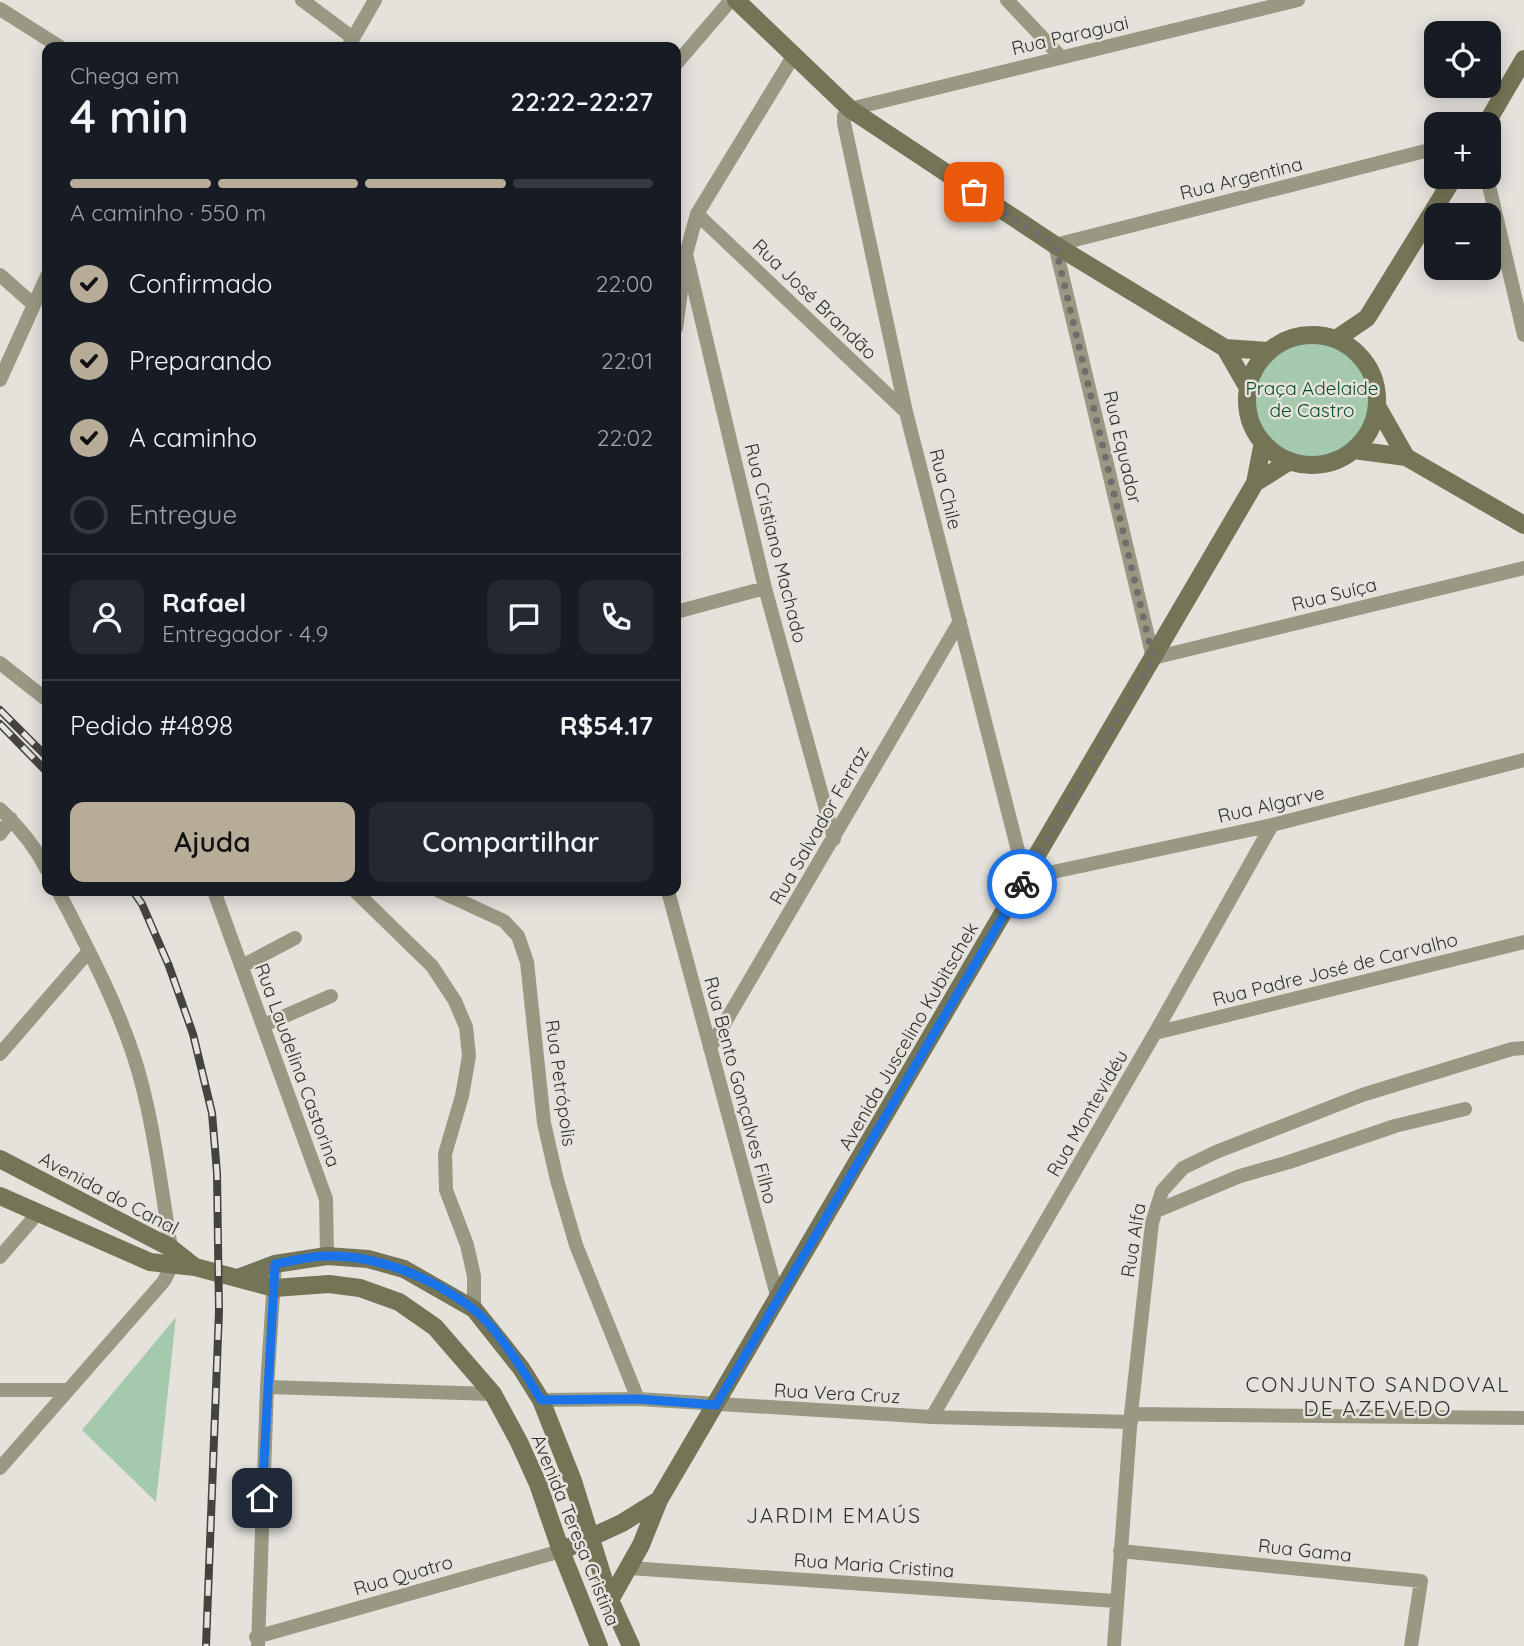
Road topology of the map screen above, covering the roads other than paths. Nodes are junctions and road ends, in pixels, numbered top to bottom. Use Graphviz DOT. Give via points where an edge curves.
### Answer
graph roads {
  1 [pos="302,0"];
  2 [pos="375,0"];
  3 [pos="1007,0"];
  4 [pos="1298,0"];
  5 [pos="740,2"];
  6 [pos="1253,5"];
  7 [pos="0,9"];
  8 [pos="52,42"];
  9 [pos="349,42"];
  10 [pos="351,42"];
  11 [pos="794,55"];
  12 [pos="1061,57"];
  13 [pos="681,59"];
  14 [pos="1524,60"];
  15 [pos="850,108"];
  16 [pos="1493,112"];
  17 [pos="1424,151"];
  18 [pos="1447,189"];
  19 [pos="1490,189"];
  20 [pos="697,214"];
  21 [pos="1055,245"];
  22 [pos="686,254"];
  23 [pos="0,275"];
  24 [pos="42,287"];
  25 [pos="681,291"];
  26 [pos="34,305"];
  27 [pos="1367,318"];
  28 [pos="1524,335"];
  29 [pos="1336,339"];
  30 [pos="1225,348"];
  31 [pos="1268,351"];
  32 [pos="1361,356"];
  33 [pos="0,380"];
  34 [pos="1248,388"];
  35 [pos="1377,406"];
  36 [pos="906,412"];
  37 [pos="1263,442"];
  38 [pos="1354,450"];
  39 [pos="1406,457"];
  40 [pos="1290,461"];
  41 [pos="1255,483"];
  42 [pos="1524,525"];
  43 [pos="1524,568"];
  44 [pos="765,588"];
  45 [pos="681,611"];
  46 [pos="960,621"];
  47 [pos="1153,658"];
  48 [pos="0,663"];
  49 [pos="42,692"];
  50 [pos="1524,760"];
  51 [pos="5,814"];
  52 [pos="1272,825"];
  53 [pos="0,834"];
  54 [pos="834,839"];
  55 [pos="42,861"];
  56 [pos="1025,878"];
  57 [pos="61,896"];
  58 [pos="216,896"];
  59 [pos="360,896"];
  60 [pos="450,896"];
  61 [pos="669,896"];
  62 [pos="295,938"];
  63 [pos="1524,942"];
  64 [pos="89,951"];
  65 [pos="242,966"];
  66 [pos="331,996"];
  67 [pos="264,1025"];
  68 [pos="1155,1033"];
  69 [pos="710,1048"];
  70 [pos="1524,1048"];
  71 [pos="0,1054"];
  72 [pos="1465,1109"];
  73 [pos="0,1160"];
  74 [pos="0,1196"];
  75 [pos="1156,1211"];
  76 [pos="38,1213"];
  77 [pos="0,1256"];
  78 [pos="171,1256"];
  79 [pos="327,1256"];
  80 [pos="275,1264"];
  81 [pos="238,1278"];
  82 [pos="274,1288"];
  83 [pos="778,1298"];
  84 [pos="474,1309"];
  85 [pos="267,1387"];
  86 [pos="0,1390"];
  87 [pos="67,1390"];
  88 [pos="493,1394"];
  89 [pos="638,1399"];
  90 [pos="541,1400"];
  91 [pos="716,1405"];
  92 [pos="932,1418"];
  93 [pos="1131,1418"];
  94 [pos="1524,1418"];
  95 [pos="0,1468"];
  96 [pos="659,1500"];
  97 [pos="591,1539"];
  98 [pos="561,1551"];
  99 [pos="1120,1551"];
  100 [pos="629,1569"];
  101 [pos="610,1600"];
  102 [pos="1116,1601"];
  103 [pos="257,1641"];
  104 [pos="599,1646"];
  105 [pos="632,1646"];
  106 [pos="1114,1646"];
  107 [pos="1410,1646"];
  1 -- 9 [label="street"];
  2 -- 10 [label="street"];
  3 -- 12 [label="street"];
  4 -- 6 [label="street, Rua Paraguai"];
  5 -- 11 [label="street"];
  5 -- 13 [label="street"];
  6 -- 12 [label="street, Rua Paraguai"];
  7 -- 8 [label="street"];
  11 -- 15 [label="street"];
  11 -- 20 [label="street"];
  12 -- 15 [label="street, Rua Paraguai"];
  14 -- 16 [label="street"];
  15 -- 21 [label="street"];
  15 -- 36 [label="street, Rua Chile" via="844,123"];
  17 -- 21 [label="street, Rua Argentina"];
  18 -- 27 [label="street"];
  19 -- 28 [label="street"];
  20 -- 22 [label="street"];
  20 -- 36 [label="street, Rua José Brandão"];
  21 -- 30 [label="street"];
  21 -- 47 [label="street, Rua Equador"];
  22 -- 25 [label="street"];
  22 -- 44 [label="street, Rua Cristiano Machado"];
  23 -- 26 [label="street"];
  24 -- 26 [label="street"];
  26 -- 33 [label="street"];
  27 -- 29 [label="street"];
  27 -- 32 [label="street"];
  29 -- 31 [label="street" via="1301,335"];
  29 -- 32 [label="street"];
  30 -- 31 [label="street"];
  30 -- 34 [label="street"];
  31 -- 34 [label="street"];
  32 -- 35 [label="street" via="1377,388"];
  34 -- 37 [label="street" via="1253,426"];
  35 -- 38 [label="street" via="1370,430"];
  35 -- 39 [label="street"];
  36 -- 46 [label="street, Rua Chile"];
  37 -- 40 [label="street"];
  37 -- 41 [label="street, Avenida Juscelino Kubitschek"];
  38 -- 39 [label="street"];
  38 -- 40 [label="street" via="1324,464"];
  39 -- 42 [label="street"];
  40 -- 41 [label="street, Avenida Juscelino Kubitschek"];
  41 -- 47 [label="street, Avenida Juscelino Kubitschek"];
  43 -- 47 [label="street, Rua Suíça"];
  44 -- 45 [label="street"];
  44 -- 54 [label="street, Rua Cristiano Machado"];
  46 -- 54 [label="street, Rua Salvador Ferraz"];
  46 -- 56 [label="street, Rua Chile"];
  47 -- 56 [label="street, Avenida Juscelino Kubitschek"];
  48 -- 49 [label="street"];
  50 -- 52 [label="street, Rua Algarve"];
  51 -- 53 [label="street"];
  51 -- 55 [label="street"];
  52 -- 56 [label="street, Rua Algarve"];
  52 -- 68 [label="street, Rua Montevidéu"];
  54 -- 69 [label="street, Rua Salvador Ferraz"];
  56 -- 83 [label="street, Avenida Juscelino Kubitschek"];
  57 -- 64 [label="street"];
  58 -- 65 [label="street, Rua Laudelina Castorina"];
  59 -- 84 [label="street" via="432,966 466,1027 469,1056 445,1154 446,1190 467,1245 474,1276"];
  60 -- 89 [label="street, Rua Petrópolis" via="504,921 518,936 527,962 544,1123 557,1180 576,1245"];
  61 -- 69 [label="street, Rua Bento Gonçalves Filho"];
  62 -- 65 [label="street"];
  63 -- 68 [label="street, Rua Padre José de Carvalho"];
  64 -- 71 [label="street"];
  64 -- 78 [label="street" via="135,1058"];
  65 -- 67 [label="street, Rua Laudelina Castorina"];
  66 -- 67 [label="street"];
  67 -- 79 [label="street, Rua Laudelina Castorina" via="326,1199"];
  68 -- 92 [label="street, Rua Montevidéu"];
  69 -- 83 [label="street, Rua Bento Gonçalves Filho"];
  70 -- 75 [label="street, Rua Alfa" via="1362,1095 1216,1152 1183,1168 1162,1192"];
  72 -- 75 [label="street" via="1395,1126 1240,1176"];
  73 -- 78 [label="street, Avenida do Canal"];
  74 -- 76 [label="street, Avenida do Canal"];
  75 -- 93 [label="street, Rua Alfa"];
  76 -- 77 [label="street"];
  76 -- 78 [label="street, Avenida do Canal" via="150,1262"];
  78 -- 81 [label="street, Avenida do Canal"];
  78 -- 87 [label="street" via="164,1281"];
  79 -- 80 [label="street, Avenida Teresa Cristina"];
  79 -- 84 [label="street, Avenida Teresa Cristina" via="368,1259 404,1269"];
  80 -- 81 [label="street, Avenida Teresa Cristina"];
  80 -- 82 [label="street"];
  81 -- 82 [label="street, Avenida Teresa Cristina"];
  82 -- 85 [label="street"];
  82 -- 88 [label="street, Avenida Teresa Cristina" via="329,1284 360,1288 399,1302 435,1327"];
  83 -- 91 [label="street, Avenida Juscelino Kubitschek"];
  84 -- 90 [label="street, Avenida Teresa Cristina"];
  85 -- 88 [label="street"];
  85 -- 103 [label="street"];
  86 -- 87 [label="street"];
  87 -- 95 [label="street"];
  88 -- 98 [label="street, Avenida Teresa Cristina" via="538,1484"];
  89 -- 90 [label="street, Rua Vera Cruz"];
  89 -- 91 [label="street, Rua Vera Cruz"];
  90 -- 97 [label="street, Avenida Teresa Cristina"];
  91 -- 92 [label="street, Rua Vera Cruz"];
  91 -- 96 [label="street, Avenida Juscelino Kubitschek"];
  92 -- 93 [label="street, Rua Vera Cruz"];
  93 -- 94 [label="street, Rua Vera Cruz"];
  93 -- 99 [label="street, Rua Alfa"];
  96 -- 97 [label="street"];
  96 -- 100 [label="street, Avenida Juscelino Kubitschek"];
  97 -- 98 [label="street"];
  97 -- 101 [label="street, Avenida Teresa Cristina"];
  98 -- 103 [label="street, Rua Quatro"];
  98 -- 104 [label="street, Avenida Teresa Cristina"];
  99 -- 102 [label="street, Rua Alfa"];
  99 -- 107 [label="street, Rua Gama" via="1421,1581"];
  100 -- 101 [label="street, Avenida Juscelino Kubitschek"];
  100 -- 102 [label="street, Rua Maria Cristina"];
  101 -- 105 [label="street, Avenida Teresa Cristina"];
  102 -- 106 [label="street, Rua Alfa"];
}
